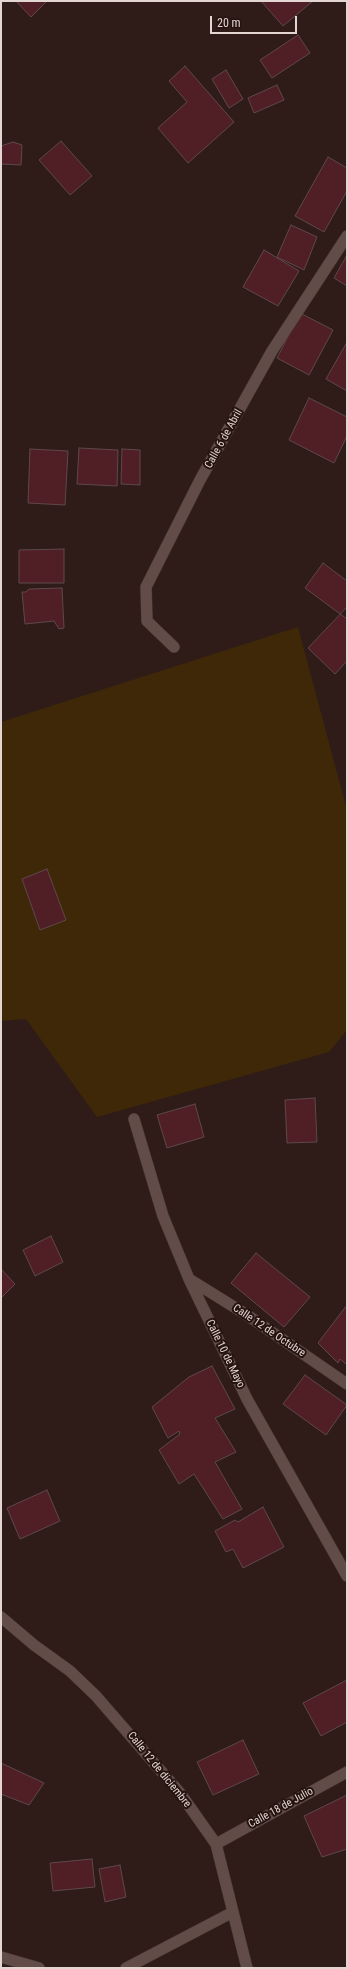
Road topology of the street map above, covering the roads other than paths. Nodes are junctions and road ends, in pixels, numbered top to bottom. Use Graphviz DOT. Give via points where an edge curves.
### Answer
graph roads {
  1 [pos="347,236"];
  2 [pos="174,647"];
  3 [pos="134,1119"];
  4 [pos="189,1279"];
  5 [pos="347,1384"];
  6 [pos="347,1576"];
  7 [pos="1,1617"];
  8 [pos="347,1772"];
  9 [pos="216,1844"];
  10 [pos="233,1912"];
  11 [pos="1,1957"];
  12 [pos="39,1968"];
  13 [pos="126,1968"];
  14 [pos="247,1968"];
  1 -- 2 [label="street, Calle 6 de Abril" via="272,351 200,480 146,587 147,621"];
  3 -- 4 [label="street, Calle 10 de Mayo" via="163,1216"];
  4 -- 5 [label="street, Calle 12 de Octubre" via="247,1315"];
  4 -- 6 [label="street, Calle 10 de Mayo" via="247,1399"];
  7 -- 9 [label="street, Calle 12 de diciembre" via="70,1671 96,1696 180,1793"];
  8 -- 9 [label="street, Calle 18 de Julio"];
  9 -- 10 [label="street, Calle 12 de diciembre"];
  10 -- 13 [label="street"];
  10 -- 14 [label="street, Calle 12 de diciembre"];
  11 -- 12 [label="street"];
}
